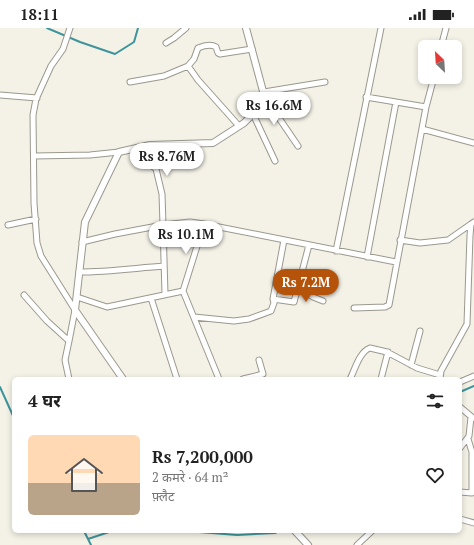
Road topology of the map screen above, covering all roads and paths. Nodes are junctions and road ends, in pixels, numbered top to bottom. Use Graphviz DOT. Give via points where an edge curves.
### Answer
graph roads {
  1 [pos="70,28"];
  2 [pos="186,28"];
  3 [pos="246,28"];
  4 [pos="380,28"];
  5 [pos="446,28"];
  6 [pos="443,40"];
  7 [pos="166,43"];
  8 [pos="252,49"];
  9 [pos="188,66"];
  10 [pos="130,82"];
  11 [pos="325,82"];
  12 [pos="432,84"];
  13 [pos="264,94"];
  14 [pos="0,95"];
  15 [pos="366,97"];
  16 [pos="37,98"];
  17 [pos="396,102"];
  18 [pos="426,107"];
  19 [pos="252,114"];
  20 [pos="239,126"];
  21 [pos="422,129"];
  22 [pos="474,143"];
  23 [pos="298,146"];
  24 [pos="133,149"];
  25 [pos="119,152"];
  26 [pos="34,156"];
  27 [pos="274,161"];
  28 [pos="36,219"];
  29 [pos="204,224"];
  30 [pos="8,225"];
  31 [pos="163,225"];
  32 [pos="473,225"];
  33 [pos="284,240"];
  34 [pos="400,240"];
  35 [pos="82,242"];
  36 [pos="309,245"];
  37 [pos="336,251"];
  38 [pos="367,257"];
  39 [pos="396,262"];
  40 [pos="164,266"];
  41 [pos="79,272"];
  42 [pos="299,287"];
  43 [pos="183,290"];
  44 [pos="165,294"];
  45 [pos="24,295"];
  46 [pos="77,297"];
  47 [pos="151,298"];
  48 [pos="273,299"];
  49 [pos="323,301"];
  50 [pos="354,308"];
  51 [pos="74,310"];
  52 [pos="194,317"];
  53 [pos="420,331"];
  54 [pos="69,341"];
  55 [pos="388,352"];
  56 [pos="259,360"];
  57 [pos="411,365"];
  58 [pos="263,376"];
  59 [pos="474,376"];
  60 [pos="69,377"];
  61 [pos="122,377"];
  62 [pos="176,377"];
  63 [pos="218,377"];
  64 [pos="351,377"];
  65 [pos="382,377"];
  66 [pos="440,377"];
  67 [pos="462,381"];
  68 [pos="462,409"];
  69 [pos="473,418"];
  70 [pos="468,439"];
  71 [pos="462,446"];
  72 [pos="462,492"];
  73 [pos="473,493"];
  74 [pos="462,520"];
  75 [pos="474,523"];
  76 [pos="297,533"];
  77 [pos="370,533"];
  78 [pos="308,545"];
  79 [pos="357,545"];
  1 -- 16 [label="street" via="63,49 51,66"];
  2 -- 7 [label="street"];
  3 -- 8 [label="street"];
  4 -- 15 [label="street"];
  5 -- 6 [label="street"];
  8 -- 9 [label="street" via="220,54 213,45 198,48"];
  8 -- 13 [label="street"];
  9 -- 10 [label="street" via="164,76"];
  9 -- 20 [label="street"];
  11 -- 13 [label="street"];
  12 -- 18 [label="street"];
  13 -- 19 [label="street"];
  13 -- 23 [label="street"];
  14 -- 16 [label="street"];
  15 -- 17 [label="street"];
  15 -- 37 [label="street"];
  16 -- 26 [label="street" via="33,115"];
  17 -- 18 [label="street"];
  17 -- 38 [label="street"];
  18 -- 21 [label="street"];
  19 -- 20 [label="street"];
  19 -- 27 [label="street"];
  20 -- 24 [label="street" via="213,143 150,145"];
  21 -- 22 [label="street"];
  21 -- 34 [label="street"];
  24 -- 25 [label="street"];
  24 -- 31 [label="street" via="156,169 162,194"];
  25 -- 26 [label="street"];
  25 -- 35 [label="street" via="85,222"];
  26 -- 28 [label="street"];
  28 -- 30 [label="street"];
  28 -- 51 [label="street" via="37,243 41,256"];
  29 -- 31 [label="street" via="190,222"];
  29 -- 33 [label="street"];
  29 -- 43 [label="street"];
  31 -- 35 [label="street"];
  31 -- 40 [label="street"];
  32 -- 34 [label="street" via="448,240 420,243"];
  32 -- 66 [label="street" via="467,324"];
  33 -- 36 [label="street"];
  33 -- 48 [label="street"];
  34 -- 39 [label="street"];
  35 -- 41 [label="street"];
  36 -- 37 [label="street"];
  36 -- 42 [label="street"];
  37 -- 38 [label="street"];
  38 -- 39 [label="street"];
  39 -- 50 [label="street" via="388,305"];
  40 -- 41 [label="street"];
  40 -- 44 [label="street"];
  41 -- 46 [label="street"];
  42 -- 48 [label="street" via="294,302"];
  42 -- 49 [label="street"];
  43 -- 44 [label="street"];
  43 -- 52 [label="street"];
  44 -- 47 [label="street"];
  45 -- 54 [label="street" via="47,322"];
  46 -- 47 [label="street" via="107,307"];
  46 -- 51 [label="street"];
  47 -- 62 [label="street"];
  48 -- 52 [label="street" via="271,311 249,319 234,321"];
  51 -- 54 [label="street"];
  51 -- 61 [label="street"];
  52 -- 63 [label="street"];
  53 -- 57 [label="street"];
  54 -- 60 [label="street" via="65,360"];
  55 -- 57 [label="street"];
  55 -- 64 [label="street" via="367,348"];
  55 -- 65 [label="street"];
  56 -- 58 [label="street"];
  57 -- 66 [label="street"];
  59 -- 67 [label="street"];
  68 -- 69 [label="street"];
  69 -- 70 [label="street"];
  70 -- 71 [label="street"];
  70 -- 73 [label="street" via="472,452"];
  72 -- 73 [label="street"];
  74 -- 75 [label="street"];
  76 -- 78 [label="street"];
  77 -- 79 [label="street"];
}
